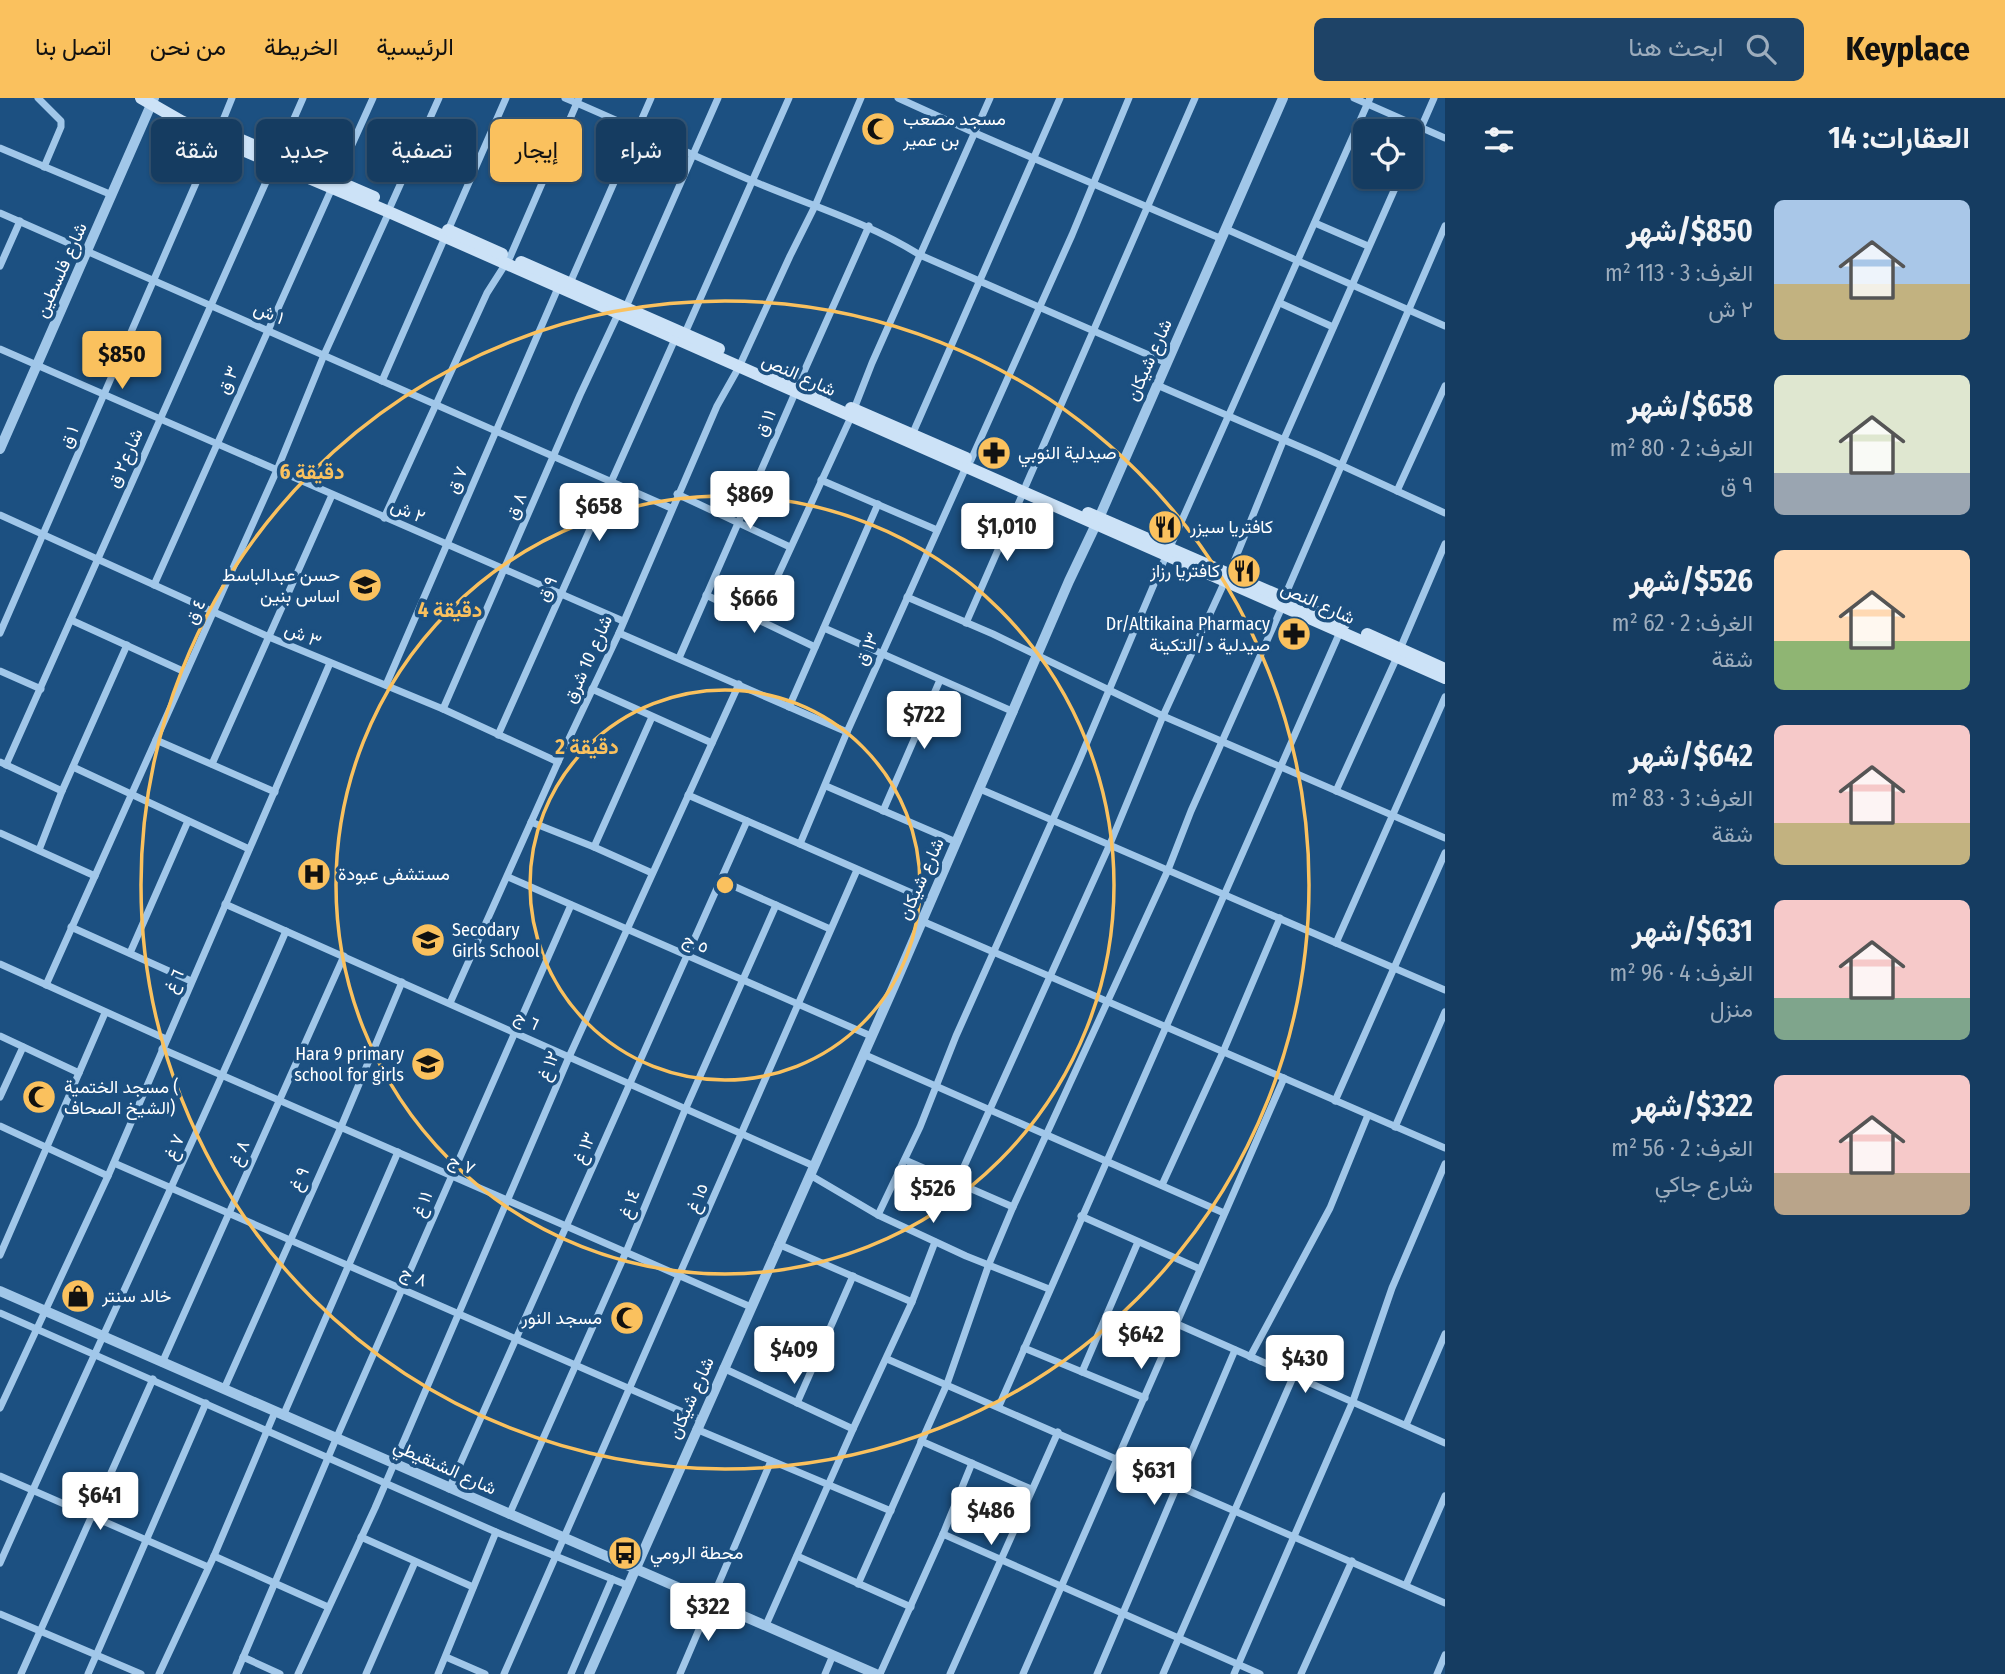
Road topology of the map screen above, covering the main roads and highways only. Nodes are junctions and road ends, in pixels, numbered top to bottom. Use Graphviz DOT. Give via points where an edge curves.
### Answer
graph roads {
  1 [pos="150,100"];
  2 [pos="189,119"];
  3 [pos="192,119"];
  4 [pos="242,144"];
  5 [pos="853,413"];
  6 [pos="968,464"];
  7 [pos="1283,603"];
  8 [pos="1398,653"];
  9 [pos="1445,668"];
  10 [pos="1445,678"];
  1 -- 2 [label="main road, شارع النص"];
  1 -- 3 [label="main road, شارع النص"];
  4 -- 5 [label="main road, شارع النص"];
  5 -- 6 [label="main road, شارع النص"];
  5 -- 6 [label="main road, شارع النص" via="912,435"];
  6 -- 7 [label="main road, شارع النص"];
  7 -- 8 [label="main road, شارع النص"];
  7 -- 8 [label="main road, شارع النص" via="1340,632"];
  8 -- 9 [label="main road, شارع النص"];
  8 -- 10 [label="main road, شارع النص"];
}
